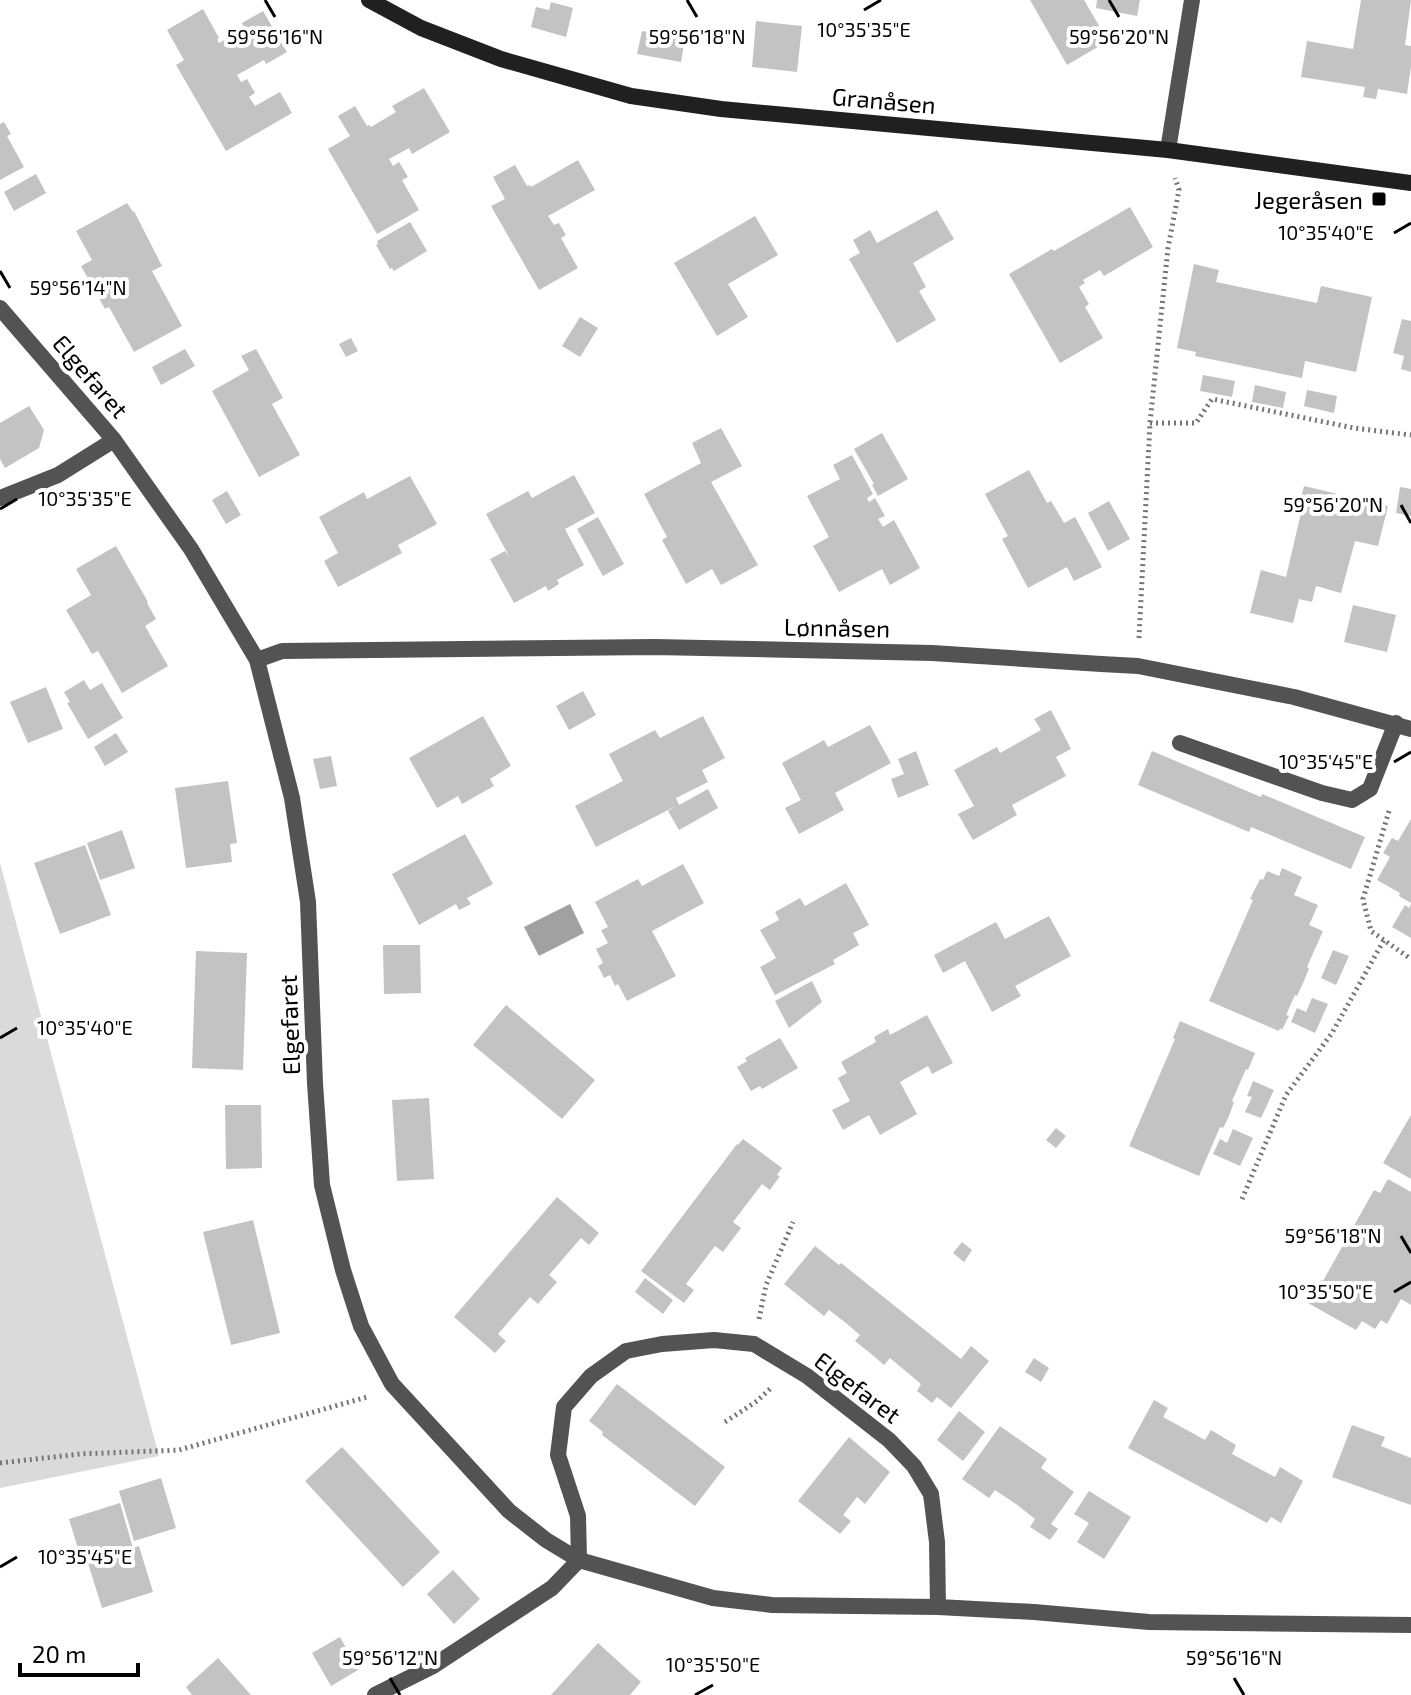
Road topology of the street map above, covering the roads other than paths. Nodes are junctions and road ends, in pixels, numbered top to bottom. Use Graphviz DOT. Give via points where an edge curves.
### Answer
graph roads {
  1 [pos="369,0"];
  2 [pos="1192,0"];
  3 [pos="1168,150"];
  4 [pos="1411,183"];
  5 [pos="0,308"];
  6 [pos="114,440"];
  7 [pos="0,498"];
  8 [pos="257,660"];
  9 [pos="1403,726"];
  10 [pos="1180,743"];
  11 [pos="579,1560"];
  12 [pos="938,1607"];
  13 [pos="1411,1625"];
  14 [pos="375,1695"];
  1 -- 3 [label="street, Granåsen" via="421,28 501,59 631,96"];
  2 -- 3 [label="street"];
  3 -- 4 [label="street, Granåsen"];
  5 -- 6 [label="street, Elgefaret"];
  6 -- 7 [label="street, Elgefaret" via="58,475"];
  6 -- 8 [label="street, Elgefaret" via="191,549"];
  8 -- 9 [label="street, Lønnåsen" via="282,651 655,647 932,653 1138,666 1294,697"];
  8 -- 11 [label="street, Elgefaret" via="292,798 308,902 322,1185 361,1326 392,1384 509,1511"];
  9 -- 10 [label="street" via="1370,789 1352,800"];
  11 -- 12 [label="street, Elgefaret" via="713,1598 772,1605"];
  11 -- 12 [label="street, Elgefaret" via="578,1516 558,1455 564,1407 591,1376 626,1351 714,1340 754,1344 807,1376 914,1466 931,1494"];
  11 -- 14 [label="street" via="552,1588 433,1666"];
  12 -- 13 [label="street, Elgefaret" via="1149,1622"];
}
